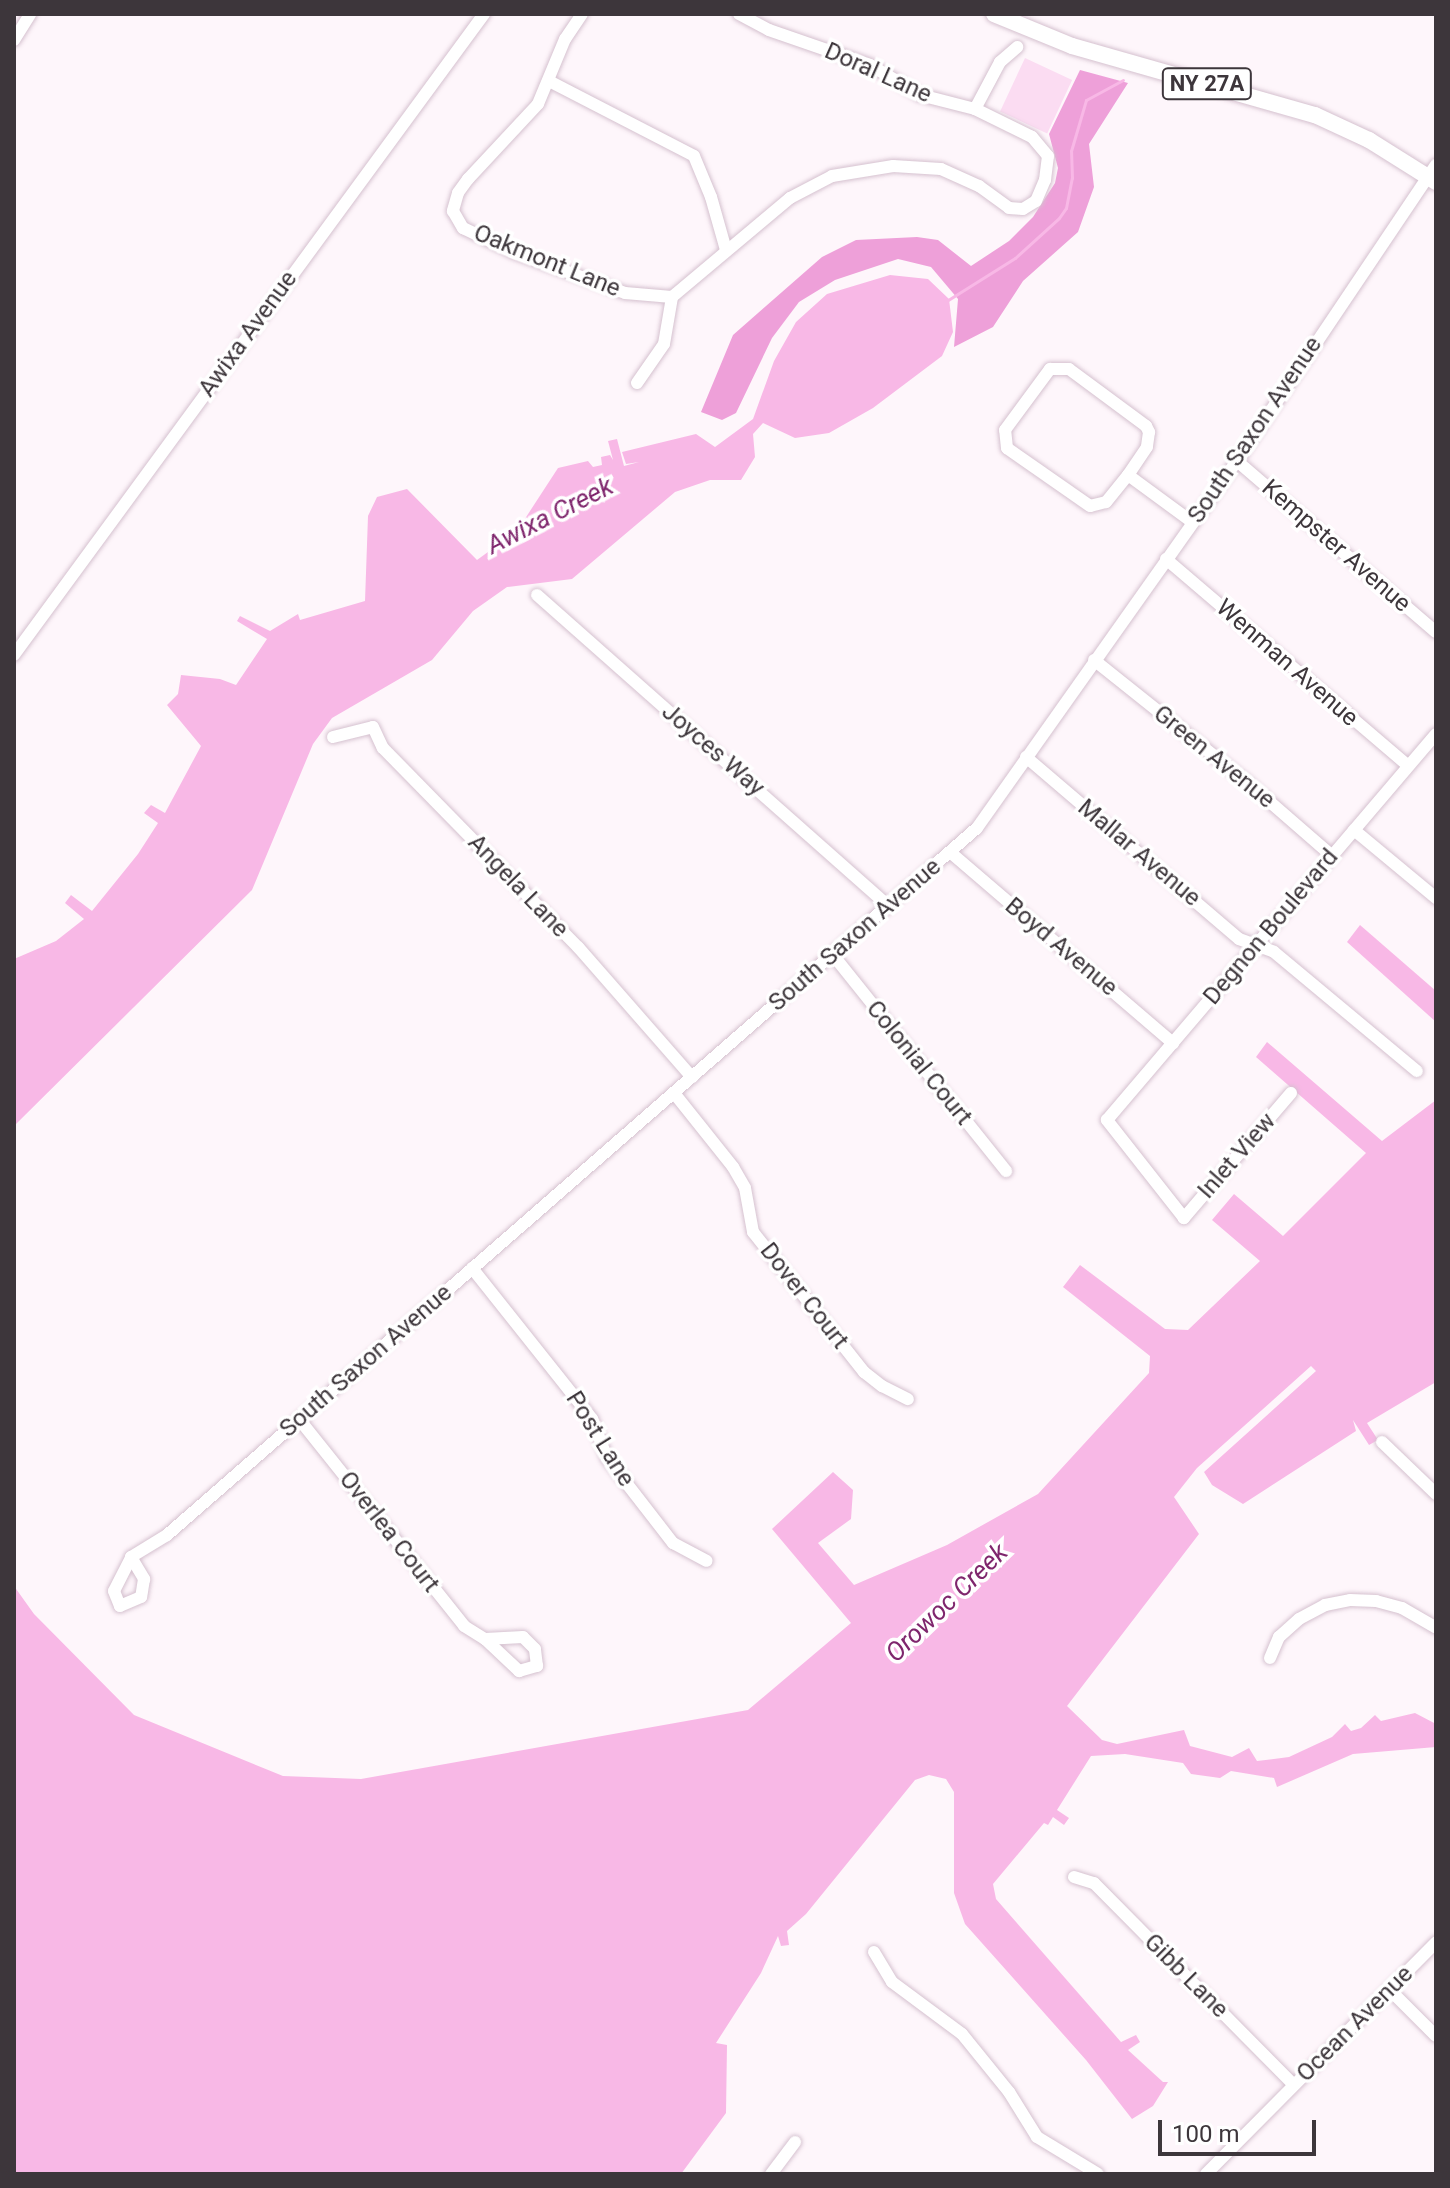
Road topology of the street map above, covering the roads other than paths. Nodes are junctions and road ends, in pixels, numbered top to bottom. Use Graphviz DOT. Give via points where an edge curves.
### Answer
graph roads {
  1 [pos="30,14"];
  2 [pos="484,14"];
  3 [pos="582,14"];
  4 [pos="739,14"];
  5 [pos="994,14"];
  6 [pos="14,40"];
  7 [pos="1017,47"];
  8 [pos="549,81"];
  9 [pos="975,109"];
  10 [pos="1433,175"];
  11 [pos="726,250"];
  12 [pos="672,297"];
  13 [pos="637,383"];
  14 [pos="1237,461"];
  15 [pos="1128,475"];
  16 [pos="1192,522"];
  17 [pos="1166,559"];
  18 [pos="537,595"];
  19 [pos="1436,632"];
  20 [pos="14,655"];
  21 [pos="1094,660"];
  22 [pos="1436,734"];
  23 [pos="333,737"];
  24 [pos="1026,757"];
  25 [pos="1408,766"];
  26 [pos="1354,830"];
  27 [pos="950,852"];
  28 [pos="1332,856"];
  29 [pos="1436,898"];
  30 [pos="889,906"];
  31 [pos="1255,945"];
  32 [pos="833,955"];
  33 [pos="1173,1043"];
  34 [pos="1417,1071"];
  35 [pos="692,1077"];
  36 [pos="674,1093"];
  37 [pos="1291,1093"];
  38 [pos="1006,1171"];
  39 [pos="1184,1218"];
  40 [pos="472,1268"];
  41 [pos="908,1399"];
  42 [pos="299,1419"];
  43 [pos="1382,1442"];
  44 [pos="1435,1491"];
  45 [pos="131,1557"];
  46 [pos="707,1561"];
  47 [pos="1436,1628"];
  48 [pos="485,1639"];
  49 [pos="1270,1658"];
  50 [pos="1074,1877"];
  51 [pos="1436,1942"];
  52 [pos="874,1952"];
  53 [pos="1389,1989"];
  54 [pos="1436,2036"];
  55 [pos="1294,2085"];
  56 [pos="795,2142"];
  57 [pos="771,2174"];
  58 [pos="1098,2174"];
  59 [pos="1206,2174"];
  1 -- 6 [label="street"];
  2 -- 20 [label="street, Awixa Avenue"];
  3 -- 8 [label="street" via="565,39"];
  4 -- 9 [label="street, Doral Lane" via="769,30 870,65 920,95"];
  5 -- 10 [label="main road, NY 27A" via="1072,46 1315,115"];
  7 -- 9 [label="street" via="1000,62"];
  8 -- 11 [label="street" via="694,156"];
  8 -- 12 [label="street, Oakmont Lane" via="527,117 458,193 456,219 483,239 625,293"];
  9 -- 11 [label="street, Doral Lane" via="1032,137 1048,156 1045,180 1029,206 1009,208 979,186 941,169 893,166 816,181"];
  10 -- 14 [label="street, South Saxon Avenue"];
  11 -- 12 [label="street"];
  12 -- 13 [label="street" via="664,344"];
  14 -- 16 [label="street, South Saxon Avenue"];
  14 -- 19 [label="street, Kempster Avenue"];
  15 -- 15 [label="street" via="1147,447 1146,426 1069,369 1050,369 1005,430 1007,448 1090,506 1106,502"];
  15 -- 16 [label="street"];
  16 -- 17 [label="street, South Saxon Avenue"];
  17 -- 21 [label="street, South Saxon Avenue"];
  17 -- 25 [label="street, Wenman Avenue"];
  18 -- 30 [label="street, Joyces Way"];
  21 -- 24 [label="street, South Saxon Avenue"];
  21 -- 28 [label="street, Green Avenue"];
  22 -- 25 [label="street, Degnon Boulevard"];
  23 -- 35 [label="street, Angela Lane" via="373,727 383,748 578,947"];
  24 -- 27 [label="street, South Saxon Avenue" via="977,828"];
  24 -- 31 [label="street, Mallar Avenue" via="1239,939"];
  25 -- 26 [label="street, Degnon Boulevard"];
  26 -- 28 [label="street, Degnon Boulevard"];
  26 -- 29 [label="street"];
  27 -- 30 [label="street, South Saxon Avenue"];
  27 -- 33 [label="street, Boyd Avenue"];
  28 -- 31 [label="street, Degnon Boulevard"];
  30 -- 32 [label="street, South Saxon Avenue"];
  31 -- 33 [label="street, Degnon Boulevard"];
  31 -- 34 [label="street, Mallar Avenue" via="1274,952"];
  32 -- 35 [label="street, South Saxon Avenue"];
  32 -- 38 [label="street, Colonial Court"];
  33 -- 39 [label="street, Degnon Boulevard" via="1107,1120"];
  35 -- 36 [label="street, South Saxon Avenue"];
  36 -- 40 [label="street, South Saxon Avenue"];
  36 -- 41 [label="street, Dover Court" via="736,1172 745,1188 753,1232 864,1372"];
  37 -- 39 [label="street, Inlet View"];
  40 -- 42 [label="street, South Saxon Avenue"];
  40 -- 46 [label="street, Post Lane" via="592,1419 607,1458 673,1543"];
  42 -- 45 [label="street, South Saxon Avenue" via="167,1535"];
  42 -- 48 [label="street, Overlea Court" via="464,1626"];
  43 -- 44 [label="street"];
  47 -- 49 [label="street" via="1402,1608 1350,1600 1325,1605 1299,1619 1279,1637"];
  50 -- 55 [label="street, Gibb Lane" via="1094,1883"];
  51 -- 53 [label="street, Ocean Avenue"];
  52 -- 58 [label="street" via="892,1982 962,2034 1037,2137"];
  53 -- 54 [label="street"];
  53 -- 55 [label="street, Ocean Avenue"];
  55 -- 59 [label="street, Ocean Avenue"];
  56 -- 57 [label="street"];
}
